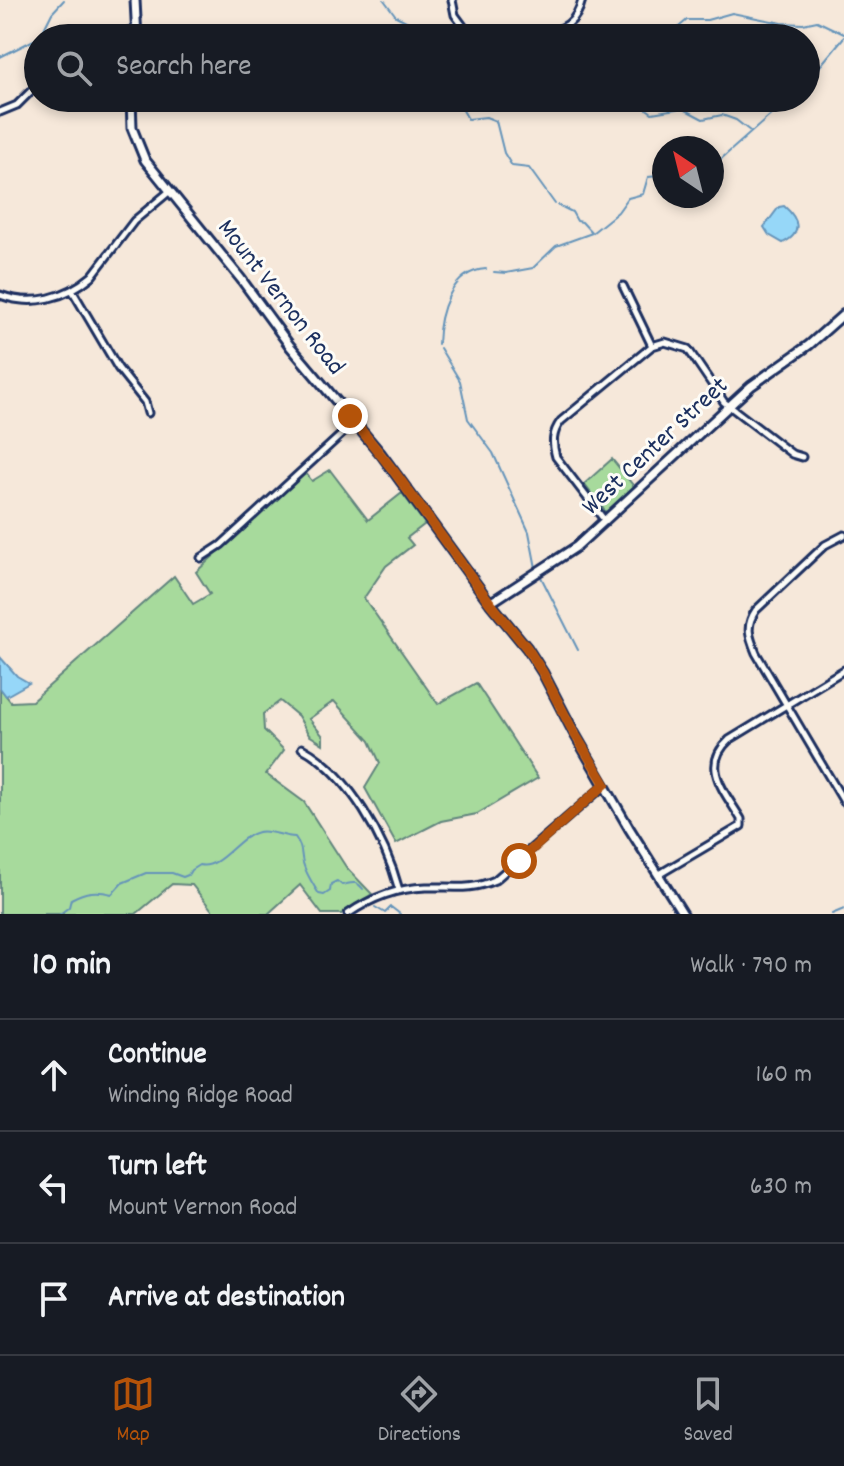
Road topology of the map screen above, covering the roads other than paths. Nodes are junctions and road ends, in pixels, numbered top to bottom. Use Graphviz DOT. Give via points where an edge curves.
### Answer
graph roads {
  1 [pos="135,0"];
  2 [pos="452,0"];
  3 [pos="582,0"];
  4 [pos="136,24"];
  5 [pos="462,24"];
  6 [pos="567,24"];
  7 [pos="24,98"];
  8 [pos="0,112"];
  9 [pos="131,112"];
  10 [pos="170,191"];
  11 [pos="623,286"];
  12 [pos="72,290"];
  13 [pos="0,295"];
  14 [pos="844,314"];
  15 [pos="652,346"];
  16 [pos="731,405"];
  17 [pos="148,413"];
  18 [pos="355,422"];
  19 [pos="802,457"];
  20 [pos="606,522"];
  21 [pos="844,535"];
  22 [pos="201,558"];
  23 [pos="490,603"];
  24 [pos="844,670"];
  25 [pos="787,704"];
  26 [pos="302,748"];
  27 [pos="605,784"];
  28 [pos="844,802"];
  29 [pos="658,875"];
  30 [pos="399,890"];
  31 [pos="348,914"];
  32 [pos="683,914"];
  1 -- 4 [label="main road"];
  2 -- 5 [label="street"];
  3 -- 6 [label="street" via="579,14"];
  7 -- 8 [label="street"];
  9 -- 10 [label="main road, Mount Vernon Road" via="140,151"];
  10 -- 12 [label="street" via="134,221 92,276"];
  10 -- 18 [label="main road, Mount Vernon Road"];
  11 -- 15 [label="street"];
  12 -- 13 [label="street" via="43,300"];
  12 -- 17 [label="street"];
  14 -- 16 [label="main road, West Center Street"];
  15 -- 16 [label="street" via="665,342 688,349"];
  15 -- 20 [label="street" via="561,421 553,436 556,457"];
  16 -- 19 [label="street"];
  16 -- 20 [label="main road, West Center Street"];
  18 -- 22 [label="street"];
  18 -- 23 [label="main road, Mount Vernon Road"];
  20 -- 23 [label="main road, West Center Street"];
  21 -- 25 [label="street" via="825,545 750,619 747,630 756,653"];
  23 -- 27 [label="main road, Mount Vernon Road" via="543,673"];
  24 -- 25 [label="street"];
  25 -- 28 [label="street"];
  25 -- 29 [label="street" via="718,750 718,781 741,826"];
  26 -- 30 [label="street" via="352,794 391,861"];
  27 -- 29 [label="main road, Mount Vernon Road"];
  27 -- 30 [label="street" via="495,880 473,888"];
  29 -- 32 [label="main road, Mount Vernon Road"];
  30 -- 31 [label="street"];
}
